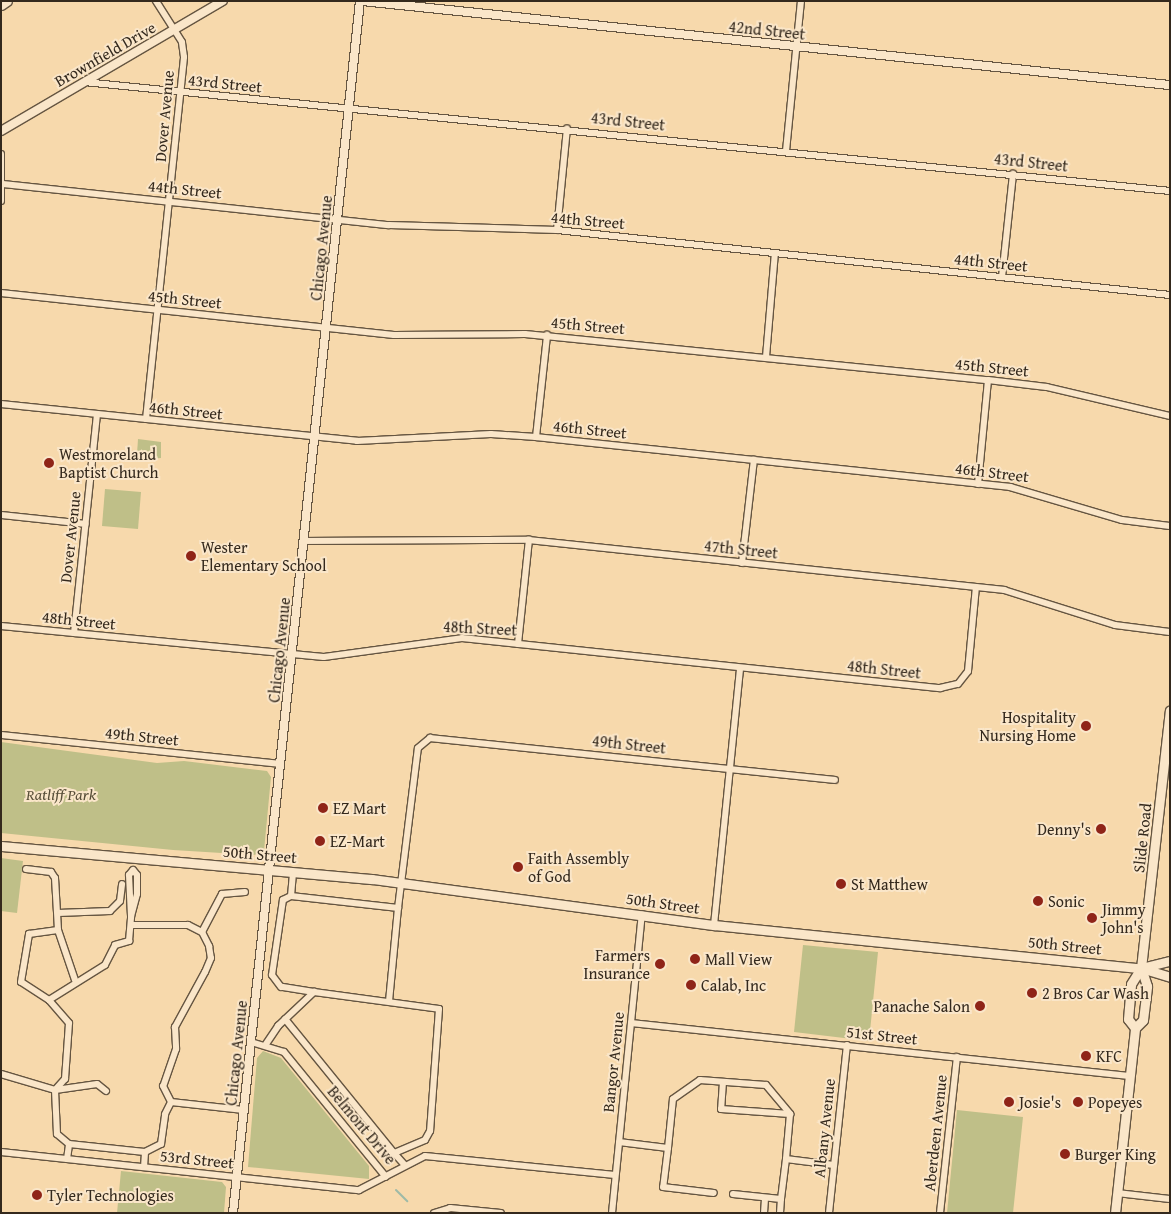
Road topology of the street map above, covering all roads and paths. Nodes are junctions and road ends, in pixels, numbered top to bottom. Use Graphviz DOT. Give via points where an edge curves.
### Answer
graph roads {
  1 [pos="7,1"];
  2 [pos="156,1"];
  3 [pos="223,1"];
  4 [pos="361,1"];
  5 [pos="801,1"];
  6 [pos="1,5"];
  7 [pos="174,30"];
  8 [pos="796,47"];
  9 [pos="84,82"];
  10 [pos="1170,85"];
  11 [pos="180,92"];
  12 [pos="349,110"];
  13 [pos="567,128"];
  14 [pos="1,131"];
  15 [pos="786,150"];
  16 [pos="1,154"];
  17 [pos="1012,174"];
  18 [pos="3,184"];
  19 [pos="1170,191"];
  20 [pos="1,201"];
  21 [pos="170,202"];
  22 [pos="338,219"];
  23 [pos="557,230"];
  24 [pos="775,253"];
  25 [pos="1002,277"];
  26 [pos="1,293"];
  27 [pos="1170,295"];
  28 [pos="157,310"];
  29 [pos="327,328"];
  30 [pos="547,335"];
  31 [pos="766,357"];
  32 [pos="988,380"];
  33 [pos="1,404"];
  34 [pos="97,414"];
  35 [pos="1170,416"];
  36 [pos="146,419"];
  37 [pos="315,437"];
  38 [pos="536,437"];
  39 [pos="754,460"];
  40 [pos="978,484"];
  41 [pos="1,515"];
  42 [pos="86,524"];
  43 [pos="1170,526"];
  44 [pos="529,540"];
  45 [pos="304,541"];
  46 [pos="742,563"];
  47 [pos="976,587"];
  48 [pos="1,626"];
  49 [pos="1170,632"];
  50 [pos="74,633"];
  51 [pos="518,644"];
  52 [pos="292,655"];
  53 [pos="740,668"];
  54 [pos="1170,711"];
  55 [pos="1,735"];
  56 [pos="281,764"];
  57 [pos="730,768"];
  58 [pos="835,780"];
  59 [pos="1,846"];
  60 [pos="26,869"];
  61 [pos="269,870"];
  62 [pos="293,872"];
  63 [pos="403,883"];
  64 [pos="122,884"];
  65 [pos="245,892"];
  66 [pos="291,896"];
  67 [pos="398,908"];
  68 [pos="58,913"];
  69 [pos="642,915"];
  70 [pos="131,916"];
  71 [pos="131,925"];
  72 [pos="714,925"];
  73 [pos="58,930"];
  74 [pos="202,932"];
  75 [pos="1170,961"];
  76 [pos="1141,968"];
  77 [pos="1170,977"];
  78 [pos="75,980"];
  79 [pos="314,992"];
  80 [pos="49,1000"];
  81 [pos="389,1001"];
  82 [pos="285,1019"];
  83 [pos="631,1023"];
  84 [pos="1135,1028"];
  85 [pos="251,1042"];
  86 [pos="266,1044"];
  87 [pos="847,1046"];
  88 [pos="957,1057"];
  89 [pos="1,1074"];
  90 [pos="1129,1076"];
  91 [pos="723,1082"];
  92 [pos="55,1090"];
  93 [pos="106,1091"];
  94 [pos="171,1102"];
  95 [pos="244,1110"];
  96 [pos="790,1114"];
  97 [pos="619,1142"];
  98 [pos="68,1144"];
  99 [pos="668,1148"];
  100 [pos="1,1152"];
  101 [pos="145,1152"];
  102 [pos="394,1153"];
  103 [pos="67,1159"];
  104 [pos="786,1159"];
  105 [pos="404,1164"];
  106 [pos="834,1165"];
  107 [pos="144,1167"];
  108 [pos="615,1175"];
  109 [pos="237,1177"];
  110 [pos="386,1177"];
  111 [pos="714,1193"];
  112 [pos="1117,1193"];
  113 [pos="733,1194"];
  114 [pos="765,1198"];
  115 [pos="781,1199"];
  116 [pos="1170,1199"];
  117 [pos="233,1213"];
  118 [pos="434,1213"];
  119 [pos="501,1213"];
  120 [pos="612,1213"];
  121 [pos="764,1213"];
  122 [pos="780,1213"];
  123 [pos="829,1213"];
  124 [pos="940,1213"];
  125 [pos="1115,1213"];
  1 -- 6 [label="main road"];
  2 -- 7 [label="street, Dover Avenue"];
  3 -- 7 [label="street, Brownfield Drive"];
  4 -- 8 [label="street, 42nd Street"];
  4 -- 12 [label="street, Chicago Avenue"];
  5 -- 8 [label="street"];
  7 -- 9 [label="street, Brownfield Drive"];
  7 -- 11 [label="street, Dover Avenue" via="184,57"];
  8 -- 10 [label="street, 42nd Street"];
  8 -- 15 [label="street"];
  9 -- 11 [label="street, 43rd Street"];
  9 -- 14 [label="street, Brownfield Drive"];
  11 -- 12 [label="street, 43rd Street"];
  11 -- 21 [label="street, Dover Avenue"];
  12 -- 13 [label="street, 43rd Street"];
  12 -- 22 [label="street, Chicago Avenue"];
  13 -- 15 [label="street, 43rd Street"];
  13 -- 23 [label="street"];
  15 -- 17 [label="street, 43rd Street"];
  16 -- 18 [label="street"];
  17 -- 19 [label="street, 43rd Street"];
  17 -- 25 [label="street"];
  18 -- 20 [label="street"];
  18 -- 21 [label="street, 44th Street"];
  21 -- 22 [label="street, 44th Street"];
  21 -- 28 [label="street, Dover Avenue"];
  22 -- 23 [label="street, 44th Street" via="422,227"];
  22 -- 29 [label="street, Chicago Avenue"];
  23 -- 24 [label="street, 44th Street"];
  24 -- 25 [label="street, 44th Street"];
  24 -- 31 [label="street"];
  25 -- 27 [label="street, 44th Street"];
  26 -- 28 [label="street, 45th Street"];
  28 -- 29 [label="street, 45th Street"];
  28 -- 36 [label="street, Dover Avenue"];
  29 -- 30 [label="street, 45th Street" via="394,335"];
  29 -- 37 [label="street, Chicago Avenue"];
  30 -- 31 [label="street, 45th Street"];
  30 -- 38 [label="street"];
  31 -- 32 [label="street, 45th Street"];
  32 -- 35 [label="street, 45th Street" via="1046,387"];
  32 -- 40 [label="street"];
  33 -- 34 [label="street, 46th Street"];
  34 -- 36 [label="street, 46th Street"];
  34 -- 42 [label="street, Dover Avenue"];
  36 -- 37 [label="street, 46th Street"];
  37 -- 38 [label="street, 46th Street" via="357,441 491,434"];
  37 -- 45 [label="street, Chicago Avenue"];
  38 -- 39 [label="street, 46th Street"];
  39 -- 40 [label="street, 46th Street"];
  39 -- 46 [label="street"];
  40 -- 43 [label="street, 46th Street" via="1030,490 1122,520"];
  41 -- 42 [label="street"];
  42 -- 50 [label="street, Dover Avenue"];
  44 -- 45 [label="street, 47th Street"];
  44 -- 46 [label="street, 47th Street"];
  44 -- 51 [label="street"];
  45 -- 52 [label="street, Chicago Avenue"];
  46 -- 47 [label="street, 47th Street"];
  47 -- 49 [label="street, 47th Street" via="1022,594 1114,626"];
  47 -- 53 [label="street, 48th Street" via="968,671 958,684 940,688"];
  48 -- 50 [label="street, 48th Street"];
  50 -- 52 [label="street, 48th Street"];
  51 -- 52 [label="street, 48th Street" via="446,638 324,658"];
  51 -- 53 [label="street, 48th Street"];
  52 -- 56 [label="street, Chicago Avenue"];
  53 -- 57 [label="street"];
  54 -- 76 [label="main road, Slide Road"];
  55 -- 56 [label="street, 49th Street"];
  56 -- 61 [label="street, Chicago Avenue"];
  57 -- 58 [label="street, 49th Street"];
  57 -- 63 [label="street, 49th Street" via="436,738 422,744"];
  57 -- 72 [label="street"];
  59 -- 61 [label="main road, 50th Street"];
  60 -- 68 [label="street" via="51,872 56,878"];
  61 -- 62 [label="main road, 50th Street"];
  61 -- 85 [label="street, Chicago Avenue"];
  62 -- 63 [label="main road, 50th Street"];
  62 -- 66 [label="street"];
  63 -- 67 [label="street"];
  63 -- 69 [label="main road, 50th Street"];
  64 -- 68 [label="street" via="120,902 110,911"];
  65 -- 74 [label="street" via="222,894"];
  66 -- 67 [label="street"];
  66 -- 79 [label="street" via="283,900 272,975 281,987"];
  67 -- 81 [label="street"];
  68 -- 73 [label="street"];
  69 -- 72 [label="main road, 50th Street"];
  69 -- 83 [label="street, Bangor Avenue"];
  70 -- 70 [label="street" via="137,894 137,875 133,870 128,875"];
  70 -- 71 [label="street"];
  71 -- 74 [label="street" via="172,923"];
  71 -- 78 [label="street" via="129,941 113,947 105,965"];
  72 -- 76 [label="main road, 50th Street"];
  73 -- 78 [label="street"];
  73 -- 80 [label="street" via="29,934 25,939 21,982"];
  74 -- 94 [label="street" via="211,958 175,1028 176,1049 163,1086"];
  75 -- 76 [label="main road, 50th Street"];
  76 -- 77 [label="main road, 50th Street"];
  76 -- 84 [label="main road, Slide Road" via="1147,986 1143,1020"];
  76 -- 84 [label="main road, Slide Road" via="1131,984 1128,1018"];
  78 -- 80 [label="street"];
  79 -- 81 [label="street"];
  79 -- 82 [label="street"];
  80 -- 92 [label="street" via="70,1029 65,1079"];
  81 -- 102 [label="street" via="432,1006 442,1014 428,1137"];
  82 -- 86 [label="street"];
  82 -- 102 [label="street"];
  83 -- 87 [label="street, 51st Street"];
  83 -- 97 [label="street, Bangor Avenue"];
  84 -- 90 [label="main road, Slide Road"];
  85 -- 86 [label="street, Belmont Drive"];
  85 -- 95 [label="street, Chicago Avenue"];
  86 -- 110 [label="street, Belmont Drive" via="284,1052"];
  87 -- 88 [label="street, 51st Street"];
  87 -- 106 [label="street, Albany Avenue"];
  88 -- 90 [label="street, 51st Street"];
  88 -- 124 [label="street, Aberdeen Avenue"];
  89 -- 92 [label="street"];
  90 -- 112 [label="main road, Slide Road"];
  91 -- 96 [label="street" via="766,1086"];
  91 -- 96 [label="street" via="721,1109"];
  91 -- 99 [label="street" via="700,1080 673,1099"];
  92 -- 93 [label="street" via="98,1084"];
  92 -- 98 [label="street" via="54,1124"];
  94 -- 95 [label="street"];
  94 -- 101 [label="street" via="165,1114 161,1144"];
  95 -- 109 [label="street, Chicago Avenue"];
  96 -- 104 [label="street"];
  97 -- 99 [label="street"];
  97 -- 108 [label="street, Bangor Avenue"];
  98 -- 101 [label="street"];
  98 -- 103 [label="street"];
  99 -- 111 [label="street" via="664,1188"];
  100 -- 103 [label="street, 53rd Street"];
  101 -- 107 [label="street"];
  102 -- 105 [label="street"];
  103 -- 107 [label="street, 53rd Street"];
  104 -- 106 [label="street"];
  104 -- 115 [label="street"];
  105 -- 108 [label="street, Belmont Drive" via="437,1156"];
  105 -- 110 [label="street, Belmont Drive"];
  106 -- 123 [label="street, Albany Avenue"];
  107 -- 109 [label="street, 53rd Street"];
  108 -- 120 [label="street, Bangor Avenue"];
  109 -- 110 [label="street, 53rd Street" via="359,1190"];
  109 -- 117 [label="street, Chicago Avenue"];
  112 -- 116 [label="street"];
  112 -- 125 [label="main road, Slide Road"];
  113 -- 114 [label="street"];
  114 -- 115 [label="street"];
  114 -- 121 [label="street"];
  115 -- 122 [label="street"];
  118 -- 119 [label="street" via="450,1208"];
}
